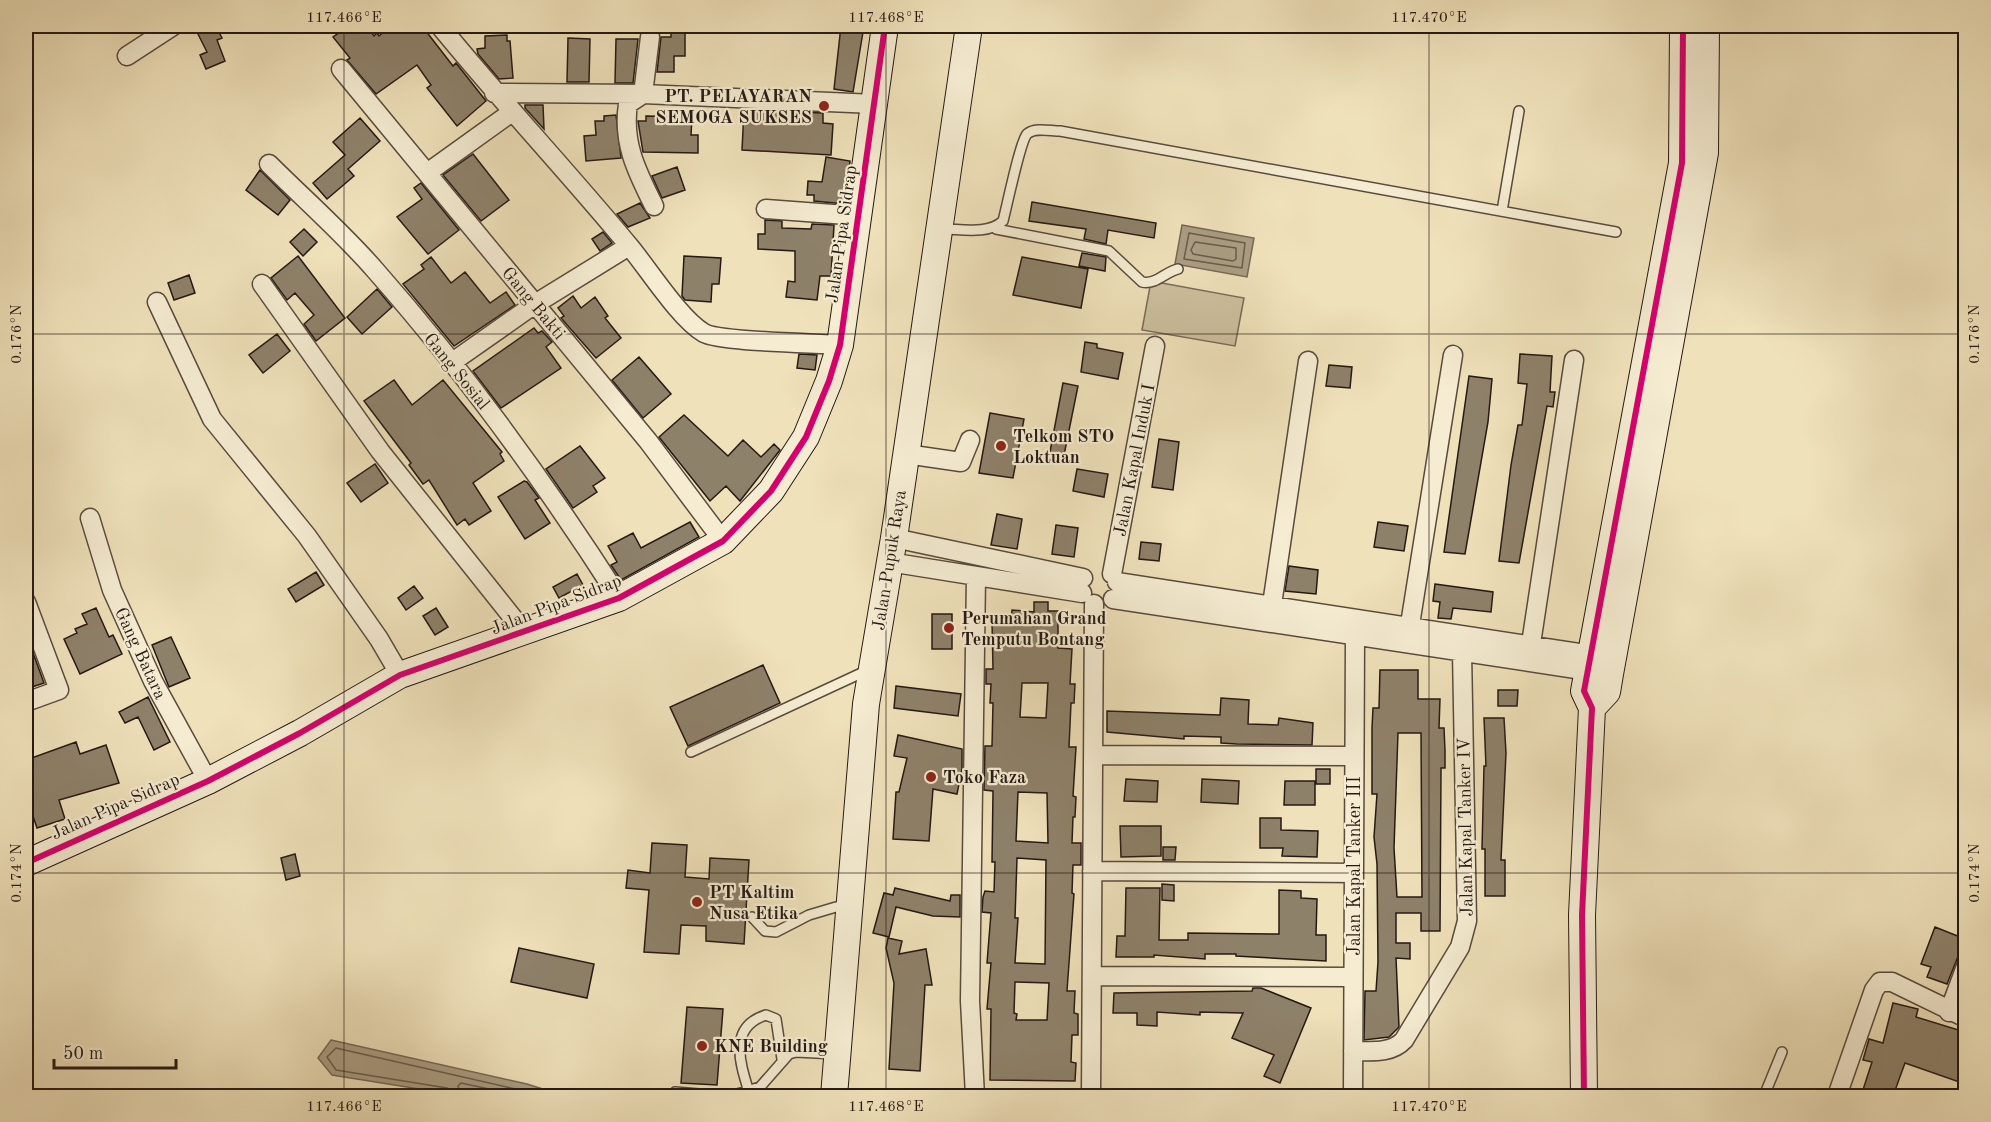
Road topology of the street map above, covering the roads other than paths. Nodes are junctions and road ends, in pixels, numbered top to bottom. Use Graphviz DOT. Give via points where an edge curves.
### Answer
graph roads {
  1 [pos="173,26"];
  2 [pos="440,26"];
  3 [pos="885,26"];
  4 [pos="969,26"];
  5 [pos="1683,26"];
  6 [pos="1706,26"];
  7 [pos="650,37"];
  8 [pos="127,56"];
  9 [pos="341,69"];
  10 [pos="494,93"];
  11 [pos="643,94"];
  12 [pos="874,104"];
  13 [pos="1519,111"];
  14 [pos="512,112"];
  15 [pos="269,164"];
  16 [pos="427,173"];
  17 [pos="654,206"];
  18 [pos="766,209"];
  19 [pos="1502,211"];
  20 [pos="860,216"];
  21 [pos="939,229"];
  22 [pos="996,229"];
  23 [pos="1616,232"];
  24 [pos="629,246"];
  25 [pos="1178,269"];
  26 [pos="262,284"];
  27 [pos="157,302"];
  28 [pos="535,304"];
  29 [pos="840,345"];
  30 [pos="1155,346"];
  31 [pos="1453,354"];
  32 [pos="1574,360"];
  33 [pos="1308,361"];
  34 [pos="451,363"];
  35 [pos="970,440"];
  36 [pos="906,454"];
  37 [pos="1628,510"];
  38 [pos="90,518"];
  39 [pos="723,541"];
  40 [pos="891,550"];
  41 [pos="976,576"];
  42 [pos="1114,585"];
  43 [pos="1086,592"];
  44 [pos="619,598"];
  45 [pos="26,602"];
  46 [pos="1271,614"];
  47 [pos="525,633"];
  48 [pos="1408,635"];
  49 [pos="1355,636"];
  50 [pos="1462,652"];
  51 [pos="1530,654"];
  52 [pos="1590,663"];
  53 [pos="871,669"];
  54 [pos="400,675"];
  55 [pos="26,702"];
  56 [pos="1592,708"];
  57 [pos="691,752"];
  58 [pos="1093,755"];
  59 [pos="1354,756"];
  60 [pos="208,781"];
  61 [pos="26,863"];
  62 [pos="1092,872"];
  63 [pos="1354,873"];
  64 [pos="850,907"];
  65 [pos="752,917"];
  66 [pos="1965,966"];
  67 [pos="1092,976"];
  68 [pos="1353,977"];
  69 [pos="1957,1015"];
  70 [pos="1353,1051"];
  71 [pos="1782,1052"];
  72 [pos="838,1054"];
  73 [pos="782,1059"];
  74 [pos="974,1091"];
  75 [pos="675,1092"];
  76 [pos="749,1092"];
  77 [pos="723,1096"];
  78 [pos="731,1096"];
  79 [pos="834,1096"];
  80 [pos="1091,1096"];
  81 [pos="1353,1096"];
  82 [pos="1584,1096"];
  83 [pos="1764,1096"];
  84 [pos="1837,1096"];
  1 -- 8 [label="street"];
  2 -- 10 [label="street"];
  3 -- 12 [label="street, Jalan Pipa Sidrap"];
  4 -- 21 [label="street, Jalan Pupuk Raya"];
  5 -- 37 [label="street" via="1682,163"];
  6 -- 37 [label="street" via="1705,153"];
  7 -- 11 [label="street"];
  9 -- 16 [label="street, Gang Bakti"];
  10 -- 11 [label="street"];
  10 -- 14 [label="street"];
  11 -- 12 [label="street"];
  11 -- 17 [label="street" via="628,104 627,144"];
  12 -- 20 [label="street, Jalan Pipa Sidrap"];
  13 -- 19 [label="lane"];
  14 -- 16 [label="street"];
  14 -- 24 [label="street"];
  15 -- 34 [label="street, Gang Sosial" via="374,269"];
  16 -- 28 [label="street, Gang Bakti"];
  18 -- 20 [label="street"];
  19 -- 22 [label="lane" via="1060,131 1034,130 1026,135 1003,221"];
  19 -- 23 [label="lane"];
  20 -- 29 [label="street, Jalan Pipa Sidrap"];
  21 -- 22 [label="lane"];
  21 -- 36 [label="street, Jalan Pupuk Raya"];
  22 -- 25 [label="lane" via="1109,251 1142,282 1158,280 1168,271"];
  24 -- 28 [label="street"];
  24 -- 29 [label="street" via="692,324 706,334"];
  26 -- 47 [label="street" via="380,451"];
  27 -- 54 [label="street" via="212,419 308,536"];
  28 -- 34 [label="street"];
  28 -- 39 [label="street, Gang Bakti" via="648,441"];
  29 -- 39 [label="street, Jalan Pipa Sidrap" via="806,437 771,491"];
  30 -- 42 [label="street, Jalan Kapal Induk I"];
  31 -- 48 [label="street"];
  32 -- 51 [label="street"];
  33 -- 46 [label="street"];
  34 -- 44 [label="street, Gang Sosial" via="562,510"];
  35 -- 36 [label="street" via="961,462"];
  36 -- 40 [label="street, Jalan Pupuk Raya"];
  37 -- 52 [label="street"];
  37 -- 56 [label="street" via="1607,692"];
  38 -- 60 [label="street, Gang Batara" via="116,600 153,681"];
  39 -- 44 [label="street, Jalan Pipa Sidrap"];
  40 -- 41 [label="street"];
  40 -- 43 [label="street"];
  40 -- 53 [label="street, Jalan Pupuk Raya"];
  41 -- 43 [label="street"];
  41 -- 74 [label="street" via="970,1001"];
  42 -- 43 [label="street" via="1104,605"];
  42 -- 43 [label="street" via="1097,569"];
  42 -- 46 [label="street"];
  43 -- 58 [label="street"];
  44 -- 47 [label="street, Jalan Pipa Sidrap"];
  45 -- 55 [label="street" via="59,692"];
  46 -- 48 [label="street"];
  46 -- 49 [label="street"];
  47 -- 54 [label="street, Jalan Pipa Sidrap"];
  48 -- 49 [label="street"];
  48 -- 50 [label="street"];
  48 -- 51 [label="street"];
  49 -- 59 [label="street, Jalan Kapal Tanker III"];
  50 -- 51 [label="street"];
  50 -- 70 [label="street, Jalan Kapal Tanker IV" via="1467,921 1460,947 1398,1046"];
  51 -- 52 [label="street"];
  52 -- 56 [label="street" via="1584,691"];
  53 -- 57 [label="lane"];
  53 -- 64 [label="street, Jalan Pupuk Raya"];
  54 -- 60 [label="street, Jalan Pipa Sidrap"];
  56 -- 82 [label="street" via="1582,915"];
  58 -- 59 [label="street"];
  58 -- 62 [label="street"];
  59 -- 63 [label="street, Jalan Kapal Tanker III"];
  60 -- 61 [label="street, Jalan Pipa Sidrap"];
  62 -- 63 [label="street"];
  62 -- 67 [label="street"];
  63 -- 68 [label="street, Jalan Kapal Tanker III"];
  64 -- 65 [label="lane" via="809,915 776,932 765,931"];
  64 -- 72 [label="street, Jalan Pupuk Raya"];
  66 -- 69 [label="street"];
  67 -- 68 [label="street"];
  67 -- 80 [label="street"];
  68 -- 70 [label="street, Jalan Kapal Tanker III"];
  69 -- 84 [label="street" via="1892,982 1880,982"];
  70 -- 81 [label="street, Jalan Kapal Tanker III"];
  71 -- 83 [label="lane"];
  72 -- 73 [label="lane" via="796,1052"];
  72 -- 79 [label="street, Jalan Pupuk Raya"];
  73 -- 76 [label="lane" via="770,1079"];
  73 -- 76 [label="lane" via="776,1019 766,1015 748,1024 741,1034 739,1059"];
  75 -- 77 [label="lane"];
  76 -- 78 [label="lane"];
}
